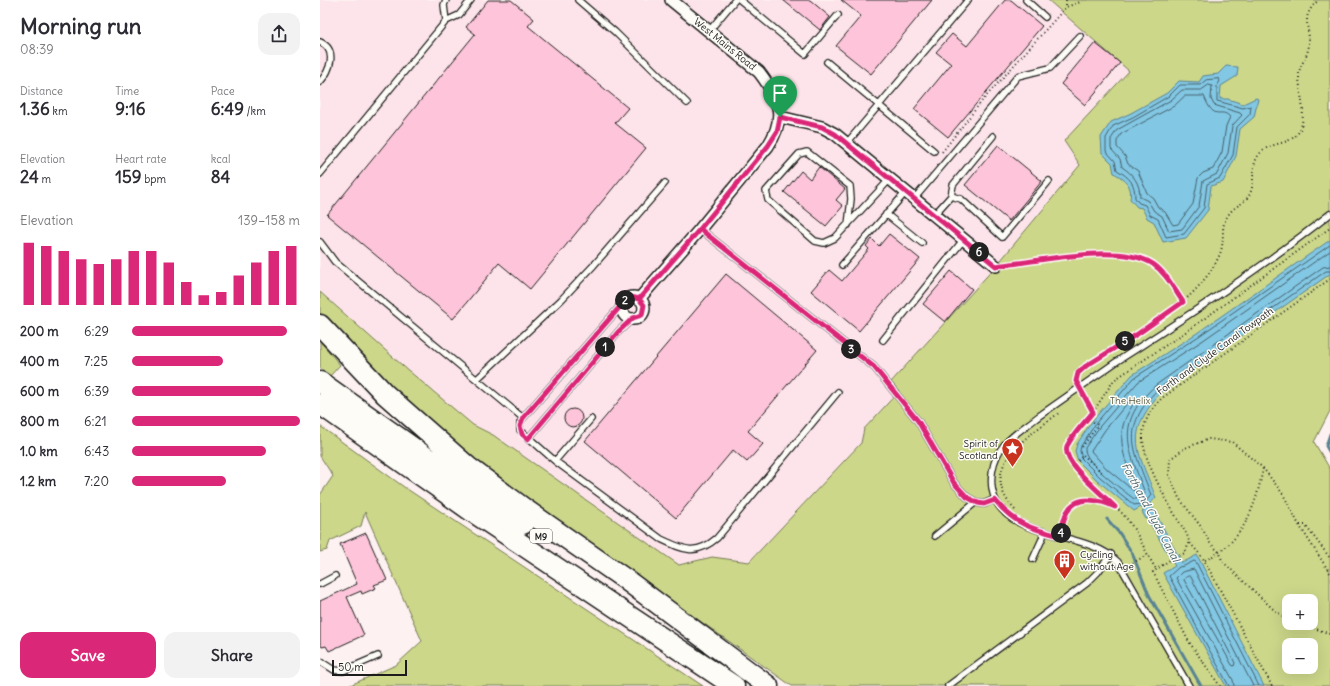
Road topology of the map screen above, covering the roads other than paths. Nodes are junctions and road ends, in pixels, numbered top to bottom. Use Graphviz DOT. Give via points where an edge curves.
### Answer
graph roads {
  1 [pos="446,0"];
  2 [pos="471,0"];
  3 [pos="578,0"];
  4 [pos="671,0"];
  5 [pos="735,0"];
  6 [pos="740,0"];
  7 [pos="968,0"];
  8 [pos="1026,0"];
  9 [pos="838,15"];
  10 [pos="1045,17"];
  11 [pos="446,21"];
  12 [pos="709,32"];
  13 [pos="1080,36"];
  14 [pos="320,42"];
  15 [pos="827,62"];
  16 [pos="320,82"];
  17 [pos="687,103"];
  18 [pos="879,105"];
  19 [pos="780,117"];
  20 [pos="994,136"];
  21 [pos="846,144"];
  22 [pos="934,151"];
  23 [pos="320,174"];
  24 [pos="890,179"];
  25 [pos="1049,181"];
  26 [pos="666,183"];
  27 [pos="906,192"];
  28 [pos="951,196"];
  29 [pos="914,199"];
  30 [pos="886,214"];
  31 [pos="1330,214"];
  32 [pos="934,215"];
  33 [pos="848,225"];
  34 [pos="700,229"];
  35 [pos="964,239"];
  36 [pos="320,242"];
  37 [pos="922,243"];
  38 [pos="842,265"];
  39 [pos="996,266"];
  40 [pos="639,299"];
  41 [pos="625,301"];
  42 [pos="633,318"];
  43 [pos="320,325"];
  44 [pos="883,340"];
  45 [pos="477,380"];
  46 [pos="320,382"];
  47 [pos="838,392"];
  48 [pos="320,404"];
  49 [pos="523,418"];
  50 [pos="591,419"];
  51 [pos="528,439"];
  52 [pos="555,461"];
  53 [pos="995,500"];
  54 [pos="976,502"];
  55 [pos="1042,531"];
  56 [pos="935,536"];
  57 [pos="1110,554"];
  58 [pos="1034,559"];
  59 [pos="335,576"];
  60 [pos="320,584"];
  61 [pos="378,656"];
  62 [pos="320,661"];
  63 [pos="734,686"];
  64 [pos="766,686"];
  65 [pos="948,686"];
  66 [pos="1190,686"];
  1 -- 11 [label="lane"];
  2 -- 11 [label="lane" via="459,15"];
  3 -- 17 [label="lane" via="615,32"];
  4 -- 12 [label="street, West Mains Road"];
  5 -- 12 [label="lane"];
  6 -- 9 [label="lane" via="805,54"];
  7 -- 18 [label="lane"];
  8 -- 10 [label="lane"];
  11 -- 23 [label="lane"];
  12 -- 19 [label="street, West Mains Road" via="759,72 770,86"];
  13 -- 29 [label="lane" via="1050,68 1018,76"];
  14 -- 16 [label="lane" via="330,50 331,56 326,76"];
  15 -- 18 [label="lane"];
  18 -- 21 [label="lane"];
  18 -- 22 [label="lane"];
  19 -- 21 [label="street" via="822,127"];
  19 -- 34 [label="street" via="777,132 768,146"];
  20 -- 28 [label="lane" via="953,185"];
  21 -- 24 [label="street"];
  24 -- 27 [label="street"];
  24 -- 33 [label="lane"];
  25 -- 28 [label="lane" via="1002,237 961,199"];
  26 -- 45 [label="lane" via="594,266"];
  27 -- 29 [label="street"];
  27 -- 30 [label="lane"];
  28 -- 32 [label="lane"];
  29 -- 32 [label="street"];
  30 -- 37 [label="lane"];
  30 -- 38 [label="lane"];
  31 -- 53 [label="lane" via="1246,277 1079,387 1005,444 997,455 992,477"];
  32 -- 35 [label="street"];
  33 -- 33 [label="lane" via="829,242 815,240 768,200 765,196 767,188 799,154 807,152 850,186"];
  34 -- 40 [label="street"];
  34 -- 54 [label="lane" via="874,367 918,421 961,492"];
  35 -- 39 [label="street"];
  35 -- 44 [label="lane"];
  36 -- 45 [label="lane" via="335,262"];
  40 -- 41 [label="street" via="631,297"];
  40 -- 42 [label="street" via="644,305 643,312 639,317"];
  41 -- 42 [label="street" via="622,307 624,314"];
  41 -- 49 [label="lane"];
  42 -- 51 [label="lane" via="618,332"];
  43 -- 64 [label="highway" via="385,394 468,467 625,579"];
  45 -- 49 [label="lane"];
  46 -- 64 [label="highway, M9" via="463,484"];
  47 -- 52 [label="lane" via="717,538 699,550 688,550 661,540"];
  48 -- 63 [label="highway, M9" via="478,516"];
  49 -- 51 [label="lane" via="520,430"];
  50 -- 52 [label="lane"];
  51 -- 52 [label="lane"];
  53 -- 54 [label="lane" via="984,504"];
  53 -- 55 [label="lane" via="1014,519"];
  54 -- 56 [label="lane"];
  55 -- 57 [label="lane" via="1076,540"];
  55 -- 58 [label="lane" via="1043,537"];
  57 -- 65 [label="lane" via="1087,583"];
  57 -- 66 [label="lane" via="1130,581"];
  59 -- 60 [label="lane"];
  61 -- 62 [label="lane" via="343,671 334,670"];
}
